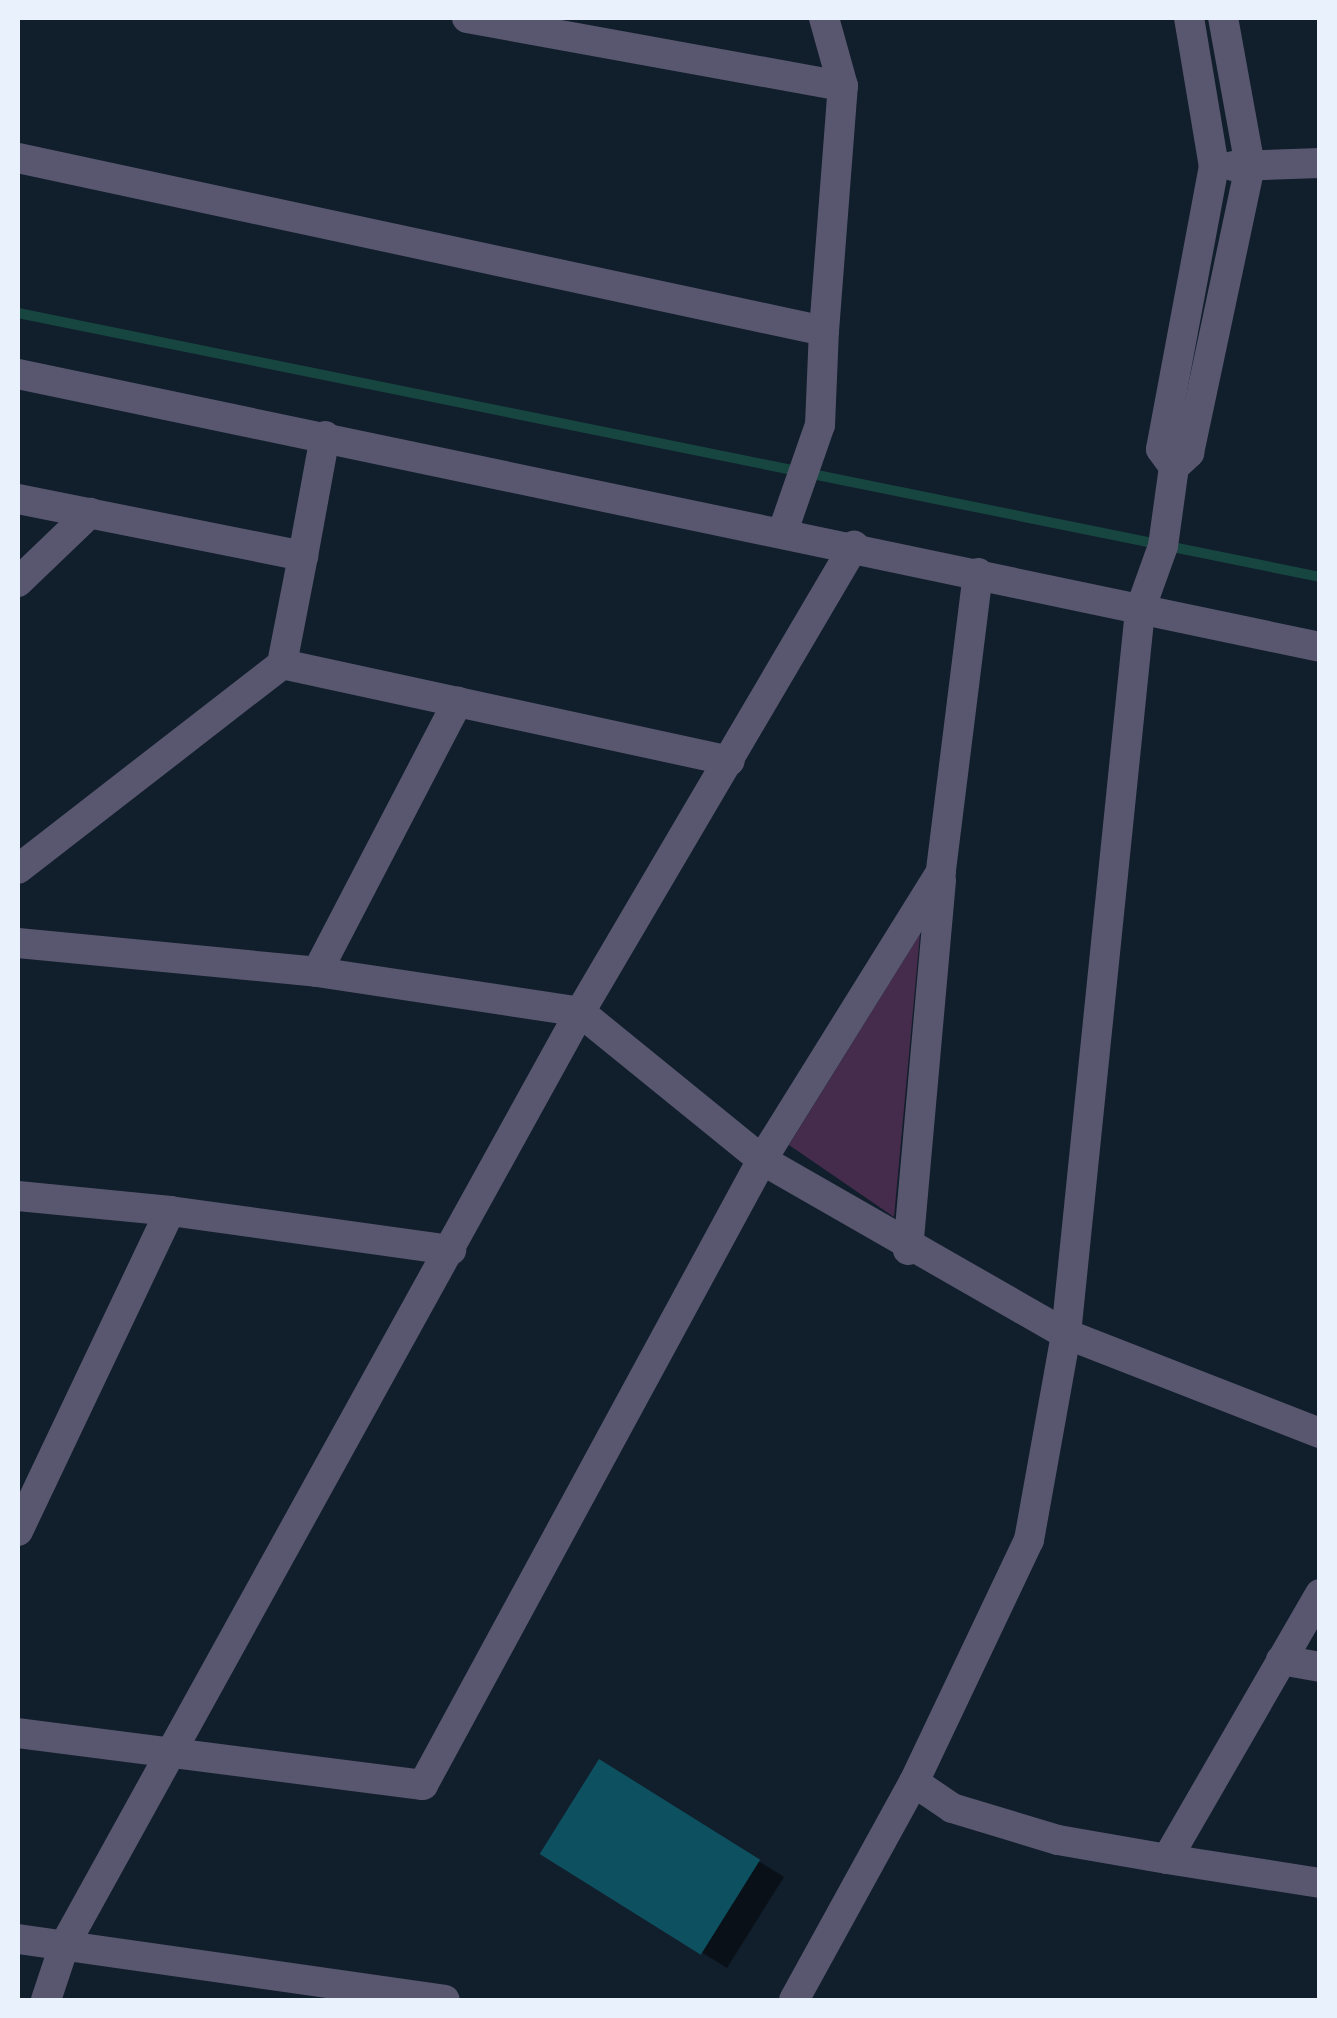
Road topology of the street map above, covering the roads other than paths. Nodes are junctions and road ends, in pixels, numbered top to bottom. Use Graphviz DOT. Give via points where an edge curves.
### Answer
graph roads {
  1 [pos="467,18"];
  2 [pos="824,18"];
  3 [pos="1189,18"];
  4 [pos="1223,18"];
  5 [pos="843,86"];
  6 [pos="18,158"];
  7 [pos="1320,163"];
  8 [pos="1250,166"];
  9 [pos="1214,167"];
  10 [pos="824,330"];
  11 [pos="18,374"];
  12 [pos="325,436"];
  13 [pos="1174,467"];
  14 [pos="18,499"];
  15 [pos="90,513"];
  16 [pos="782,532"];
  17 [pos="854,546"];
  18 [pos="303,556"];
  19 [pos="978,573"];
  20 [pos="18,582"];
  21 [pos="1140,610"];
  22 [pos="1320,647"];
  23 [pos="282,664"];
  24 [pos="458,701"];
  25 [pos="730,761"];
  26 [pos="18,869"];
  27 [pos="942,872"];
  28 [pos="18,943"];
  29 [pos="316,972"];
  30 [pos="580,1012"];
  31 [pos="762,1160"];
  32 [pos="18,1196"];
  33 [pos="170,1210"];
  34 [pos="451,1250"];
  35 [pos="908,1250"];
  36 [pos="1066,1334"];
  37 [pos="1320,1433"];
  38 [pos="18,1531"];
  39 [pos="1320,1594"];
  40 [pos="1282,1660"];
  41 [pos="1320,1667"];
  42 [pos="18,1733"];
  43 [pos="172,1752"];
  44 [pos="914,1782"];
  45 [pos="1167,1859"];
  46 [pos="1320,1883"];
  47 [pos="18,1939"];
  48 [pos="64,1946"];
  49 [pos="46,2000"];
  50 [pos="445,2000"];
  51 [pos="794,2000"];
  1 -- 5 [label="street"];
  2 -- 5 [label="street"];
  3 -- 9 [label="street"];
  4 -- 8 [label="street"];
  5 -- 10 [label="street"];
  6 -- 10 [label="street"];
  7 -- 8 [label="street"];
  8 -- 9 [label="street"];
  8 -- 13 [label="street" via="1189,452"];
  9 -- 13 [label="street" via="1161,449"];
  10 -- 16 [label="street" via="820,426"];
  11 -- 12 [label="street"];
  12 -- 16 [label="street"];
  12 -- 18 [label="street"];
  13 -- 21 [label="street" via="1162,546"];
  14 -- 15 [label="street"];
  15 -- 18 [label="street"];
  15 -- 20 [label="street"];
  16 -- 17 [label="street"];
  17 -- 19 [label="street"];
  17 -- 25 [label="street"];
  18 -- 23 [label="street"];
  19 -- 21 [label="street"];
  19 -- 27 [label="street"];
  21 -- 22 [label="street"];
  21 -- 36 [label="street"];
  23 -- 24 [label="street"];
  23 -- 26 [label="street"];
  24 -- 25 [label="street"];
  24 -- 29 [label="street"];
  25 -- 30 [label="street"];
  27 -- 31 [label="street"];
  27 -- 35 [label="street"];
  28 -- 29 [label="street"];
  29 -- 30 [label="street"];
  30 -- 31 [label="street"];
  30 -- 34 [label="street"];
  31 -- 35 [label="street"];
  31 -- 43 [label="street" via="423,1785"];
  32 -- 33 [label="street"];
  33 -- 34 [label="street"];
  33 -- 38 [label="street"];
  34 -- 43 [label="street"];
  35 -- 36 [label="street"];
  36 -- 37 [label="street"];
  36 -- 44 [label="street" via="1028,1540"];
  39 -- 40 [label="street"];
  40 -- 41 [label="street"];
  40 -- 45 [label="street"];
  42 -- 43 [label="street"];
  43 -- 48 [label="street"];
  44 -- 45 [label="street" via="952,1808 1058,1840"];
  44 -- 51 [label="street"];
  45 -- 46 [label="street"];
  47 -- 48 [label="street"];
  48 -- 49 [label="street"];
  48 -- 50 [label="street"];
}
